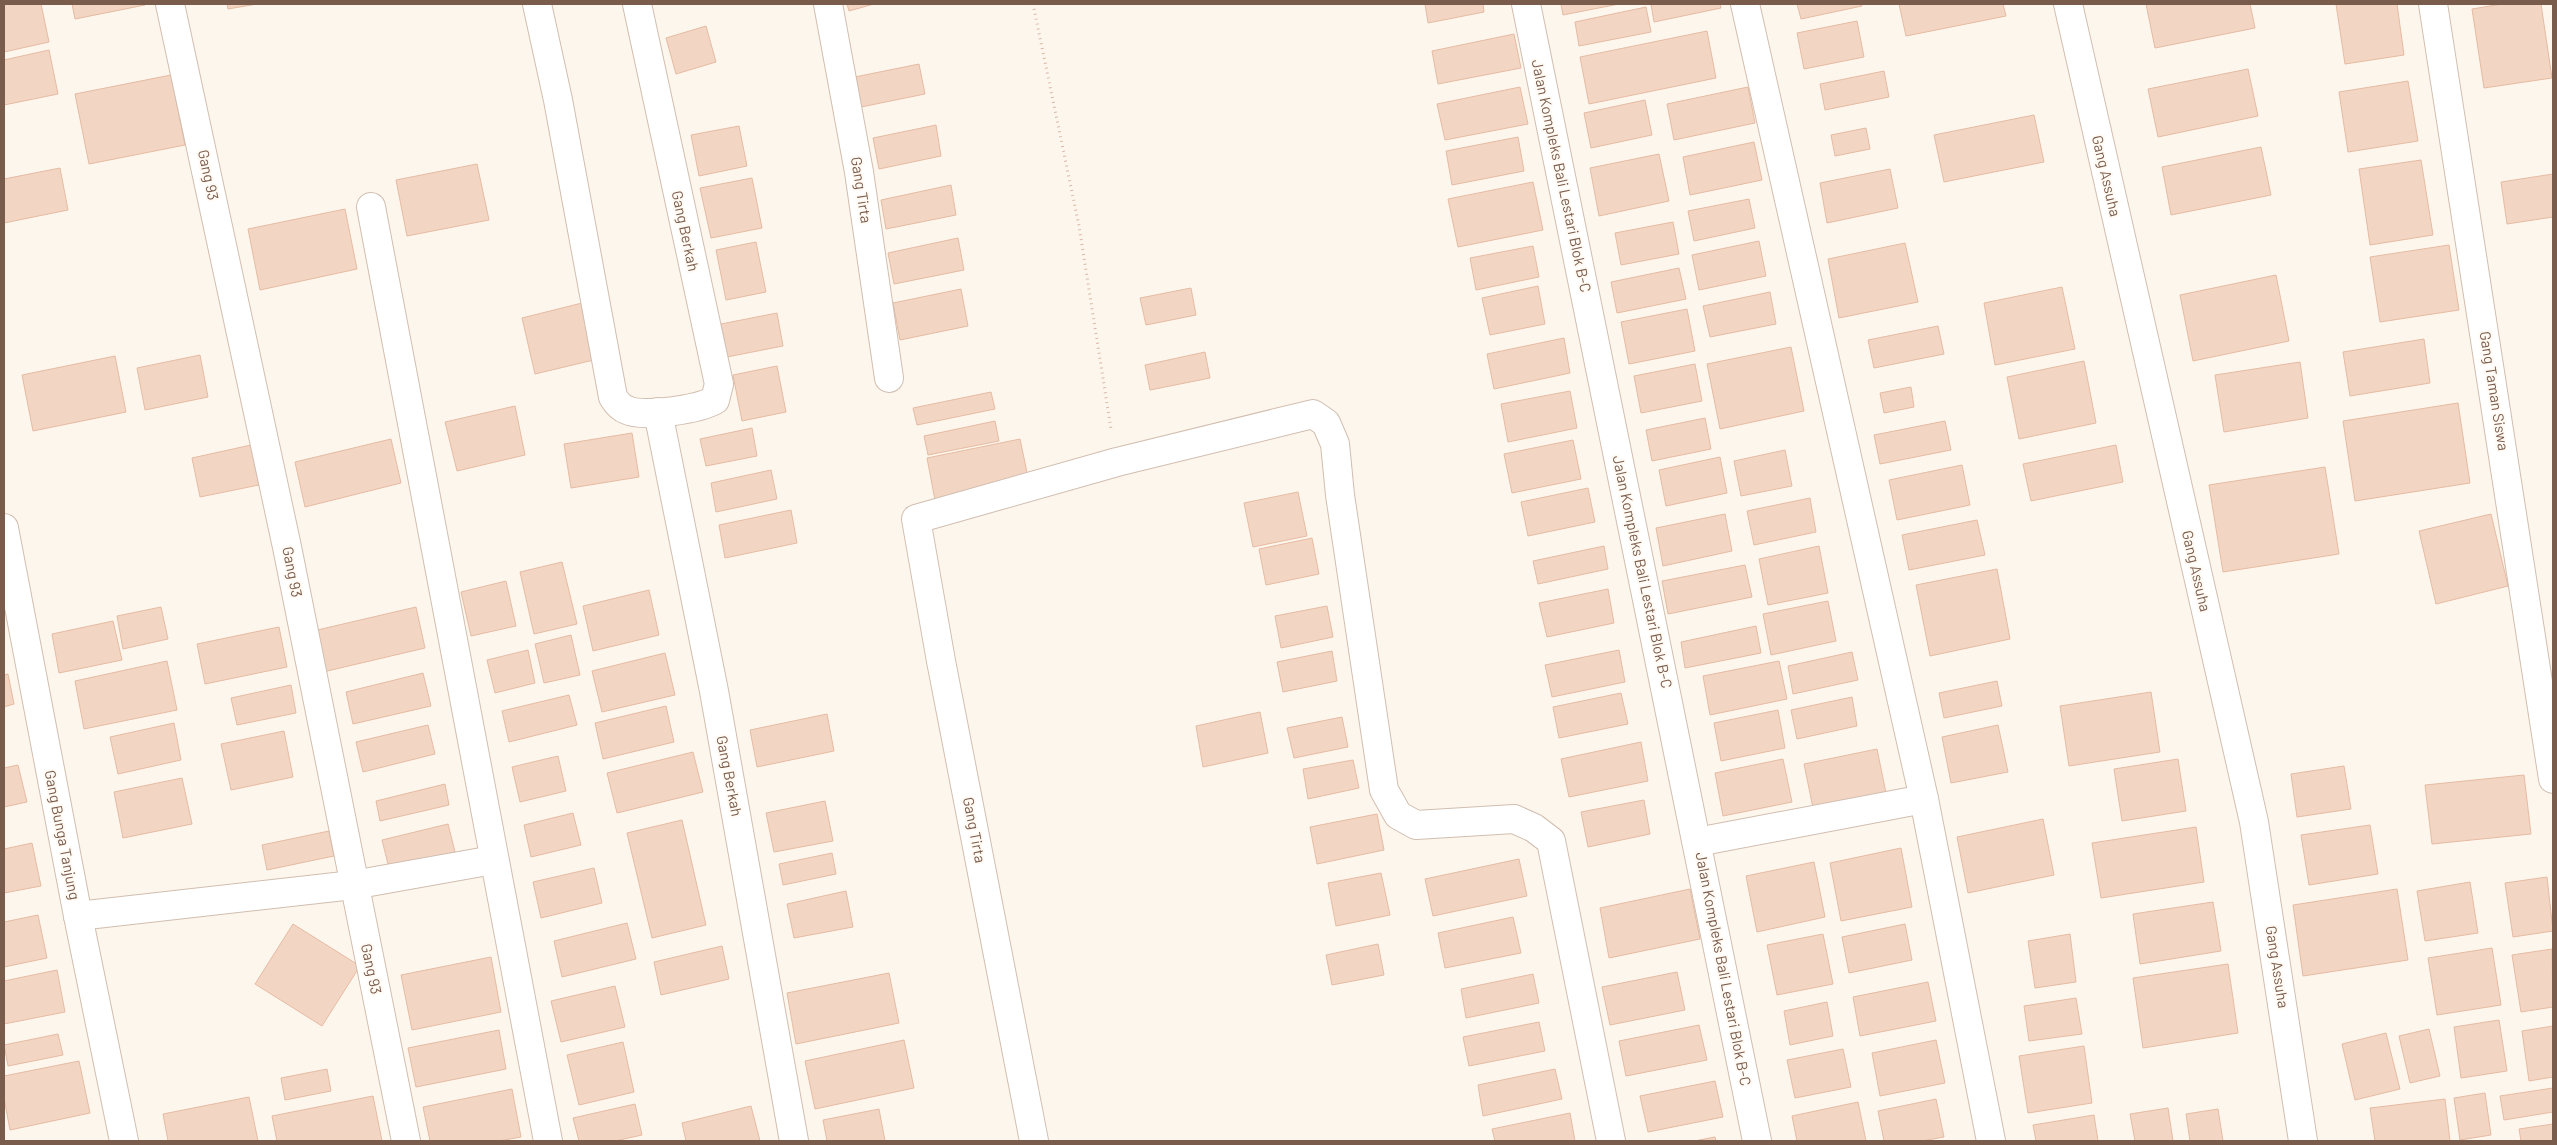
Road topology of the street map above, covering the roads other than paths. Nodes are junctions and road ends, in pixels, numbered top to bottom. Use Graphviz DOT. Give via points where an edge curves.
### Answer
graph roads {
  1 [pos="170,4"];
  2 [pos="537,4"];
  3 [pos="637,4"];
  4 [pos="828,4"];
  5 [pos="1526,4"];
  6 [pos="1745,4"];
  7 [pos="2068,4"];
  8 [pos="2433,4"];
  9 [pos="371,206"];
  10 [pos="889,378"];
  11 [pos="658,412"];
  12 [pos="4,528"];
  13 [pos="2553,779"];
  14 [pos="1924,800"];
  15 [pos="1697,842"];
  16 [pos="493,860"];
  17 [pos="354,885"];
  18 [pos="78,916"];
  19 [pos="124,1141"];
  20 [pos="406,1141"];
  21 [pos="548,1141"];
  22 [pos="794,1141"];
  23 [pos="1034,1141"];
  24 [pos="1610,1141"];
  25 [pos="1757,1141"];
  26 [pos="1991,1141"];
  27 [pos="2303,1141"];
  1 -- 17 [label="street, Gang 93" via="285,537"];
  2 -- 11 [label="street, Gang Berkah" via="613,397 627,411"];
  3 -- 11 [label="street, Gang Berkah" via="719,384 715,400 702,407"];
  4 -- 10 [label="street, Gang Tirta" via="859,172"];
  5 -- 15 [label="street, Jalan Kompleks Bali Lestari Blok B-C"];
  6 -- 14 [label="street"];
  7 -- 27 [label="street, Gang Assuha" via="2254,822"];
  8 -- 13 [label="street, Gang Taman Siswa"];
  9 -- 16 [label="street"];
  11 -- 22 [label="street, Gang Berkah" via="721,729"];
  12 -- 18 [label="street, Gang Bunga Tanjung"];
  14 -- 15 [label="street"];
  14 -- 26 [label="street"];
  15 -- 25 [label="street, Jalan Kompleks Bali Lestari Blok B-C"];
  16 -- 17 [label="street"];
  16 -- 21 [label="street"];
  17 -- 18 [label="street"];
  17 -- 20 [label="street, Gang 93"];
  18 -- 19 [label="street, Gang Bunga Tanjung"];
  23 -- 24 [label="street, Gang Tirta" via="916,519 1116,462 1313,414 1326,423 1335,444 1384,790 1398,815 1416,825 1514,818 1551,842"];
}
